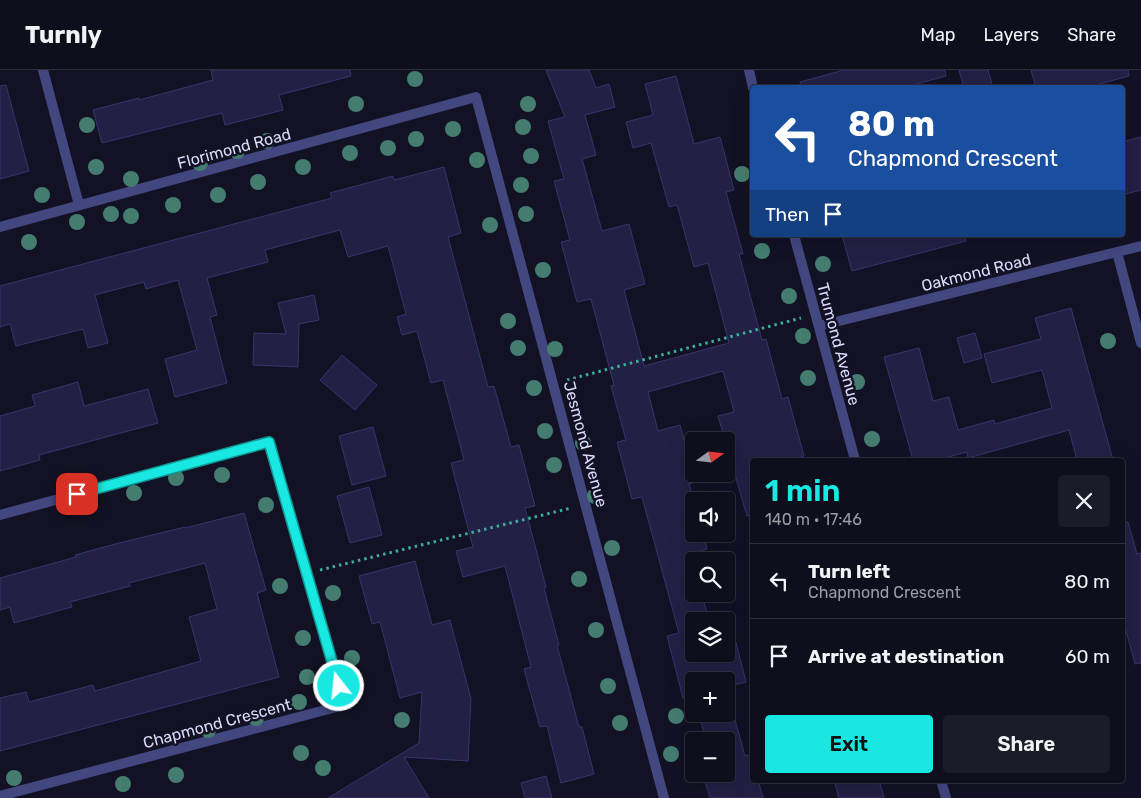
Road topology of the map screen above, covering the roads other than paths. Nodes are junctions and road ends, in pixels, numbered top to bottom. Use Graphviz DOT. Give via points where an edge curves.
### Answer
graph roads {
  1 [pos="43,70"];
  2 [pos="749,70"];
  3 [pos="752,85"];
  4 [pos="476,97"];
  5 [pos="79,205"];
  6 [pos="0,227"];
  7 [pos="795,237"];
  8 [pos="1141,246"];
  9 [pos="1117,252"];
  10 [pos="819,326"];
  11 [pos="1141,343"];
  12 [pos="854,458"];
  13 [pos="0,515"];
  14 [pos="942,783"];
  15 [pos="0,796"];
  16 [pos="664,798"];
  17 [pos="946,798"];
  1 -- 5 [label="street"];
  2 -- 3 [label="street"];
  4 -- 5 [label="street, Florimond Road"];
  4 -- 16 [label="street, Jesmond Avenue"];
  5 -- 6 [label="street, Florimond Road"];
  7 -- 10 [label="street, Trumond Avenue"];
  8 -- 9 [label="street, Oakmond Road"];
  9 -- 10 [label="street, Oakmond Road"];
  9 -- 11 [label="street"];
  10 -- 12 [label="street, Trumond Avenue"];
  13 -- 15 [label="street, Chapmond Crescent" via="269,442 344,705"];
  14 -- 17 [label="street"];
}
